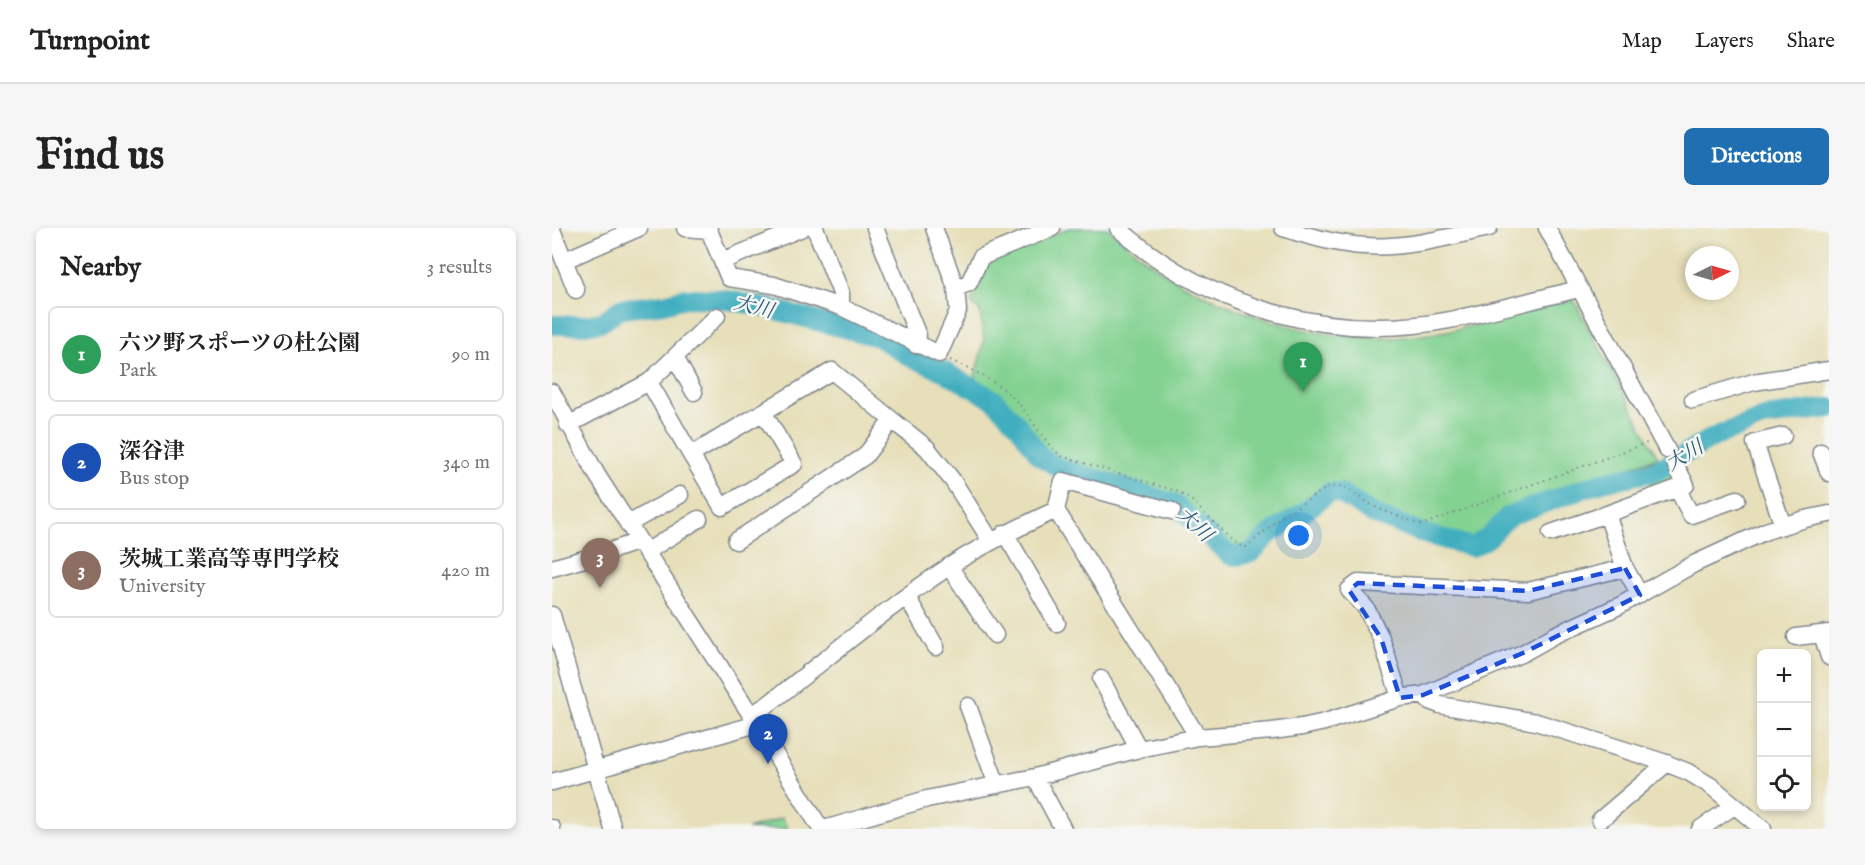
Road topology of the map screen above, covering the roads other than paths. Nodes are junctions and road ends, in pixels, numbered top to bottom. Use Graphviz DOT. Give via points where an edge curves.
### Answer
graph roads {
  1 [pos="639,228"];
  2 [pos="685,228"];
  3 [pos="802,228"];
  4 [pos="815,228"];
  5 [pos="875,228"];
  6 [pos="934,228"];
  7 [pos="1052,228"];
  8 [pos="1118,228"];
  9 [pos="1283,228"];
  10 [pos="1490,228"];
  11 [pos="1547,228"];
  12 [pos="709,229"];
  13 [pos="552,230"];
  14 [pos="776,233"];
  15 [pos="1017,235"];
  16 [pos="565,260"];
  17 [pos="722,261"];
  18 [pos="956,288"];
  19 [pos="1579,289"];
  20 [pos="576,290"];
  21 [pos="841,307"];
  22 [pos="717,316"];
  23 [pos="916,345"];
  24 [pos="675,357"];
  25 [pos="1829,370"];
  26 [pos="649,382"];
  27 [pos="552,392"];
  28 [pos="694,392"];
  29 [pos="1693,400"];
  30 [pos="764,412"];
  31 [pos="892,420"];
  32 [pos="568,424"];
  33 [pos="1783,436"];
  34 [pos="1664,444"];
  35 [pos="1821,452"];
  36 [pos="691,455"];
  37 [pos="1676,466"];
  38 [pos="1829,473"];
  39 [pos="1677,488"];
  40 [pos="680,495"];
  41 [pos="1737,499"];
  42 [pos="1056,510"];
  43 [pos="1172,511"];
  44 [pos="1606,514"];
  45 [pos="699,519"];
  46 [pos="1827,519"];
  47 [pos="628,524"];
  48 [pos="1783,526"];
  49 [pos="1551,533"];
  50 [pos="998,537"];
  51 [pos="736,541"];
  52 [pos="643,546"];
  53 [pos="950,566"];
  54 [pos="552,568"];
  55 [pos="1625,568"];
  56 [pos="1640,595"];
  57 [pos="907,597"];
  58 [pos="552,615"];
  59 [pos="1057,623"];
  60 [pos="1826,633"];
  61 [pos="995,635"];
  62 [pos="1796,637"];
  63 [pos="936,647"];
  64 [pos="1829,657"];
  65 [pos="1101,679"];
  66 [pos="1422,695"];
  67 [pos="1400,698"];
  68 [pos="968,706"];
  69 [pos="754,719"];
  70 [pos="1198,738"];
  71 [pos="1139,748"];
  72 [pos="1667,763"];
  73 [pos="597,771"];
  74 [pos="1035,777"];
  75 [pos="552,782"];
  76 [pos="997,785"];
  77 [pos="1734,806"];
  78 [pos="1600,820"];
  79 [pos="1757,827"];
  80 [pos="612,829"];
  81 [pos="823,829"];
  82 [pos="1063,829"];
  83 [pos="1700,829"];
  1 -- 16 [label="street"];
  2 -- 12 [label="street"];
  3 -- 14 [label="street"];
  4 -- 21 [label="street" via="842,293"];
  5 -- 23 [label="street" via="918,336"];
  6 -- 18 [label="street"];
  7 -- 15 [label="street"];
  8 -- 19 [label="street" via="1185,277 1232,299 1305,321 1348,327 1449,320"];
  9 -- 10 [label="street" via="1365,246 1416,243"];
  11 -- 19 [label="street"];
  12 -- 17 [label="street"];
  13 -- 16 [label="street"];
  14 -- 17 [label="street"];
  15 -- 18 [label="street" via="981,257 969,283"];
  16 -- 20 [label="street"];
  17 -- 21 [label="street" via="729,278 774,285"];
  18 -- 23 [label="street" via="958,311 939,354"];
  19 -- 34 [label="street"];
  21 -- 23 [label="street"];
  22 -- 24 [label="street"];
  24 -- 26 [label="street"];
  24 -- 28 [label="street"];
  25 -- 29 [label="street" via="1754,382"];
  26 -- 32 [label="street"];
  26 -- 36 [label="street"];
  27 -- 32 [label="street"];
  30 -- 31 [label="street" via="832,371"];
  30 -- 36 [label="street"];
  30 -- 36 [label="street" via="794,464 785,470 722,507"];
  31 -- 50 [label="street" via="927,448"];
  31 -- 51 [label="street" via="865,456"];
  32 -- 47 [label="street"];
  33 -- 48 [label="street" via="1755,443"];
  35 -- 38 [label="street"];
  37 -- 39 [label="street" via="1686,484"];
  39 -- 41 [label="street" via="1691,515"];
  39 -- 44 [label="street"];
  40 -- 47 [label="street"];
  42 -- 43 [label="street" via="1063,481"];
  42 -- 50 [label="street"];
  42 -- 70 [label="street"];
  44 -- 49 [label="street"];
  44 -- 55 [label="street"];
  45 -- 52 [label="street"];
  46 -- 48 [label="street"];
  47 -- 52 [label="street"];
  48 -- 56 [label="street" via="1694,564"];
  50 -- 53 [label="street"];
  50 -- 59 [label="street"];
  52 -- 54 [label="street"];
  52 -- 69 [label="street"];
  53 -- 57 [label="street"];
  53 -- 61 [label="street"];
  55 -- 56 [label="street"];
  55 -- 67 [label="street" via="1528,591 1358,584 1349,590 1366,608 1381,638"];
  56 -- 66 [label="street" via="1523,653"];
  57 -- 63 [label="street"];
  57 -- 69 [label="street"];
  58 -- 73 [label="street"];
  60 -- 62 [label="street"];
  60 -- 64 [label="street"];
  65 -- 71 [label="street"];
  66 -- 67 [label="street"];
  66 -- 72 [label="street" via="1440,705 1536,722"];
  67 -- 70 [label="street" via="1302,727"];
  68 -- 76 [label="street"];
  69 -- 73 [label="street"];
  69 -- 81 [label="street"];
  70 -- 71 [label="street"];
  71 -- 74 [label="street"];
  72 -- 77 [label="street" via="1711,786"];
  72 -- 78 [label="street"];
  73 -- 75 [label="street"];
  73 -- 80 [label="street"];
  74 -- 76 [label="street"];
  74 -- 82 [label="street"];
  76 -- 81 [label="street" via="927,799"];
  77 -- 79 [label="street"];
  77 -- 83 [label="street"];
}
